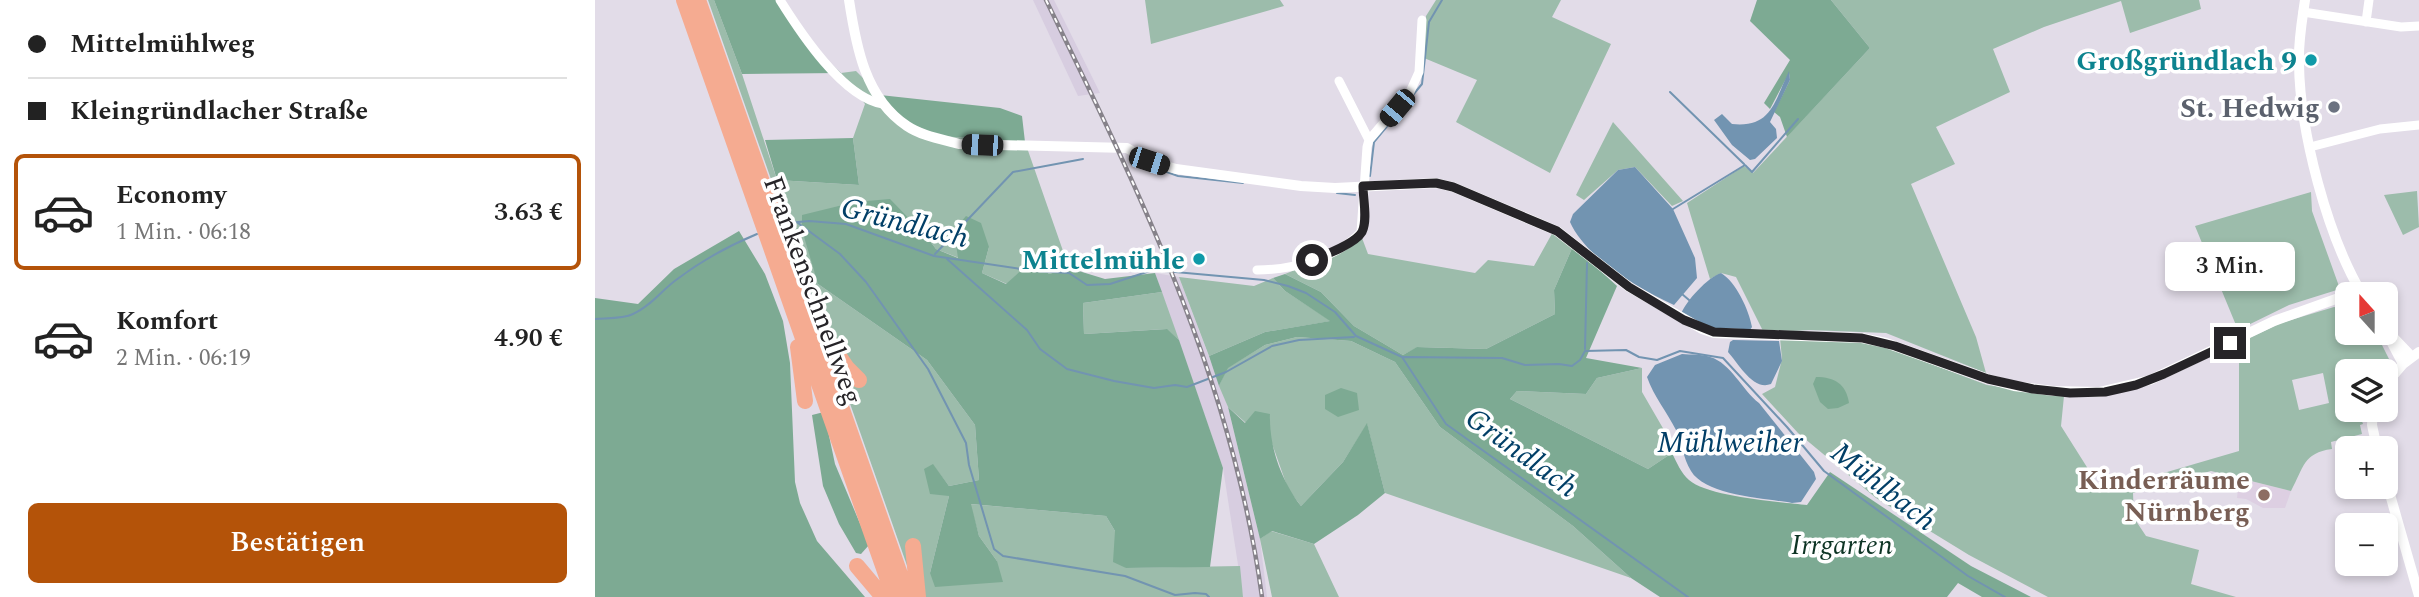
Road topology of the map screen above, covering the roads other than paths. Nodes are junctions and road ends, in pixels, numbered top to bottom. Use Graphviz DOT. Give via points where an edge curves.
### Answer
graph roads {
  1 [pos="684,0"];
  2 [pos="698,0"];
  3 [pos="780,0"];
  4 [pos="849,0"];
  5 [pos="2305,0"];
  6 [pos="2369,0"];
  7 [pos="2303,12"];
  8 [pos="1422,20"];
  9 [pos="2366,22"];
  10 [pos="2419,26"];
  11 [pos="1339,80"];
  12 [pos="883,104"];
  13 [pos="2419,125"];
  14 [pos="1369,141"];
  15 [pos="2310,147"];
  16 [pos="1363,186"];
  17 [pos="1258,270"];
  18 [pos="2350,282"];
  19 [pos="2335,300"];
  20 [pos="798,304"];
  21 [pos="2398,345"];
  22 [pos="2410,358"];
  23 [pos="2398,371"];
  24 [pos="859,380"];
  25 [pos="805,401"];
  26 [pos="2391,499"];
  27 [pos="913,547"];
  28 [pos="857,566"];
  29 [pos="2419,596"];
  30 [pos="883,597"];
  31 [pos="894,597"];
  32 [pos="908,597"];
  33 [pos="918,597"];
  1 -- 20 [label="highway, Frankenschnellweg"];
  2 -- 20 [label="highway, Frankenschnellweg"];
  3 -- 12 [label="street" via="804,40 837,75 871,102"];
  4 -- 12 [label="street" via="858,51"];
  5 -- 7 [label="street"];
  6 -- 9 [label="street"];
  7 -- 9 [label="street"];
  7 -- 15 [label="street" via="2300,83"];
  8 -- 14 [label="street" via="1415,82"];
  9 -- 10 [label="street"];
  11 -- 14 [label="street"];
  12 -- 16 [label="street" via="908,127 959,144 1127,148 1176,169 1301,186"];
  13 -- 15 [label="street" via="2380,129"];
  14 -- 16 [label="street"];
  15 -- 18 [label="street"];
  16 -- 17 [label="street" via="1364,224 1355,239 1295,266"];
  16 -- 19 [label="street" via="1436,183 1540,222 1629,287 1714,332 1862,338 1988,379 2043,390 2088,393 2136,385 2274,321"];
  20 -- 24 [label="highway"];
  20 -- 25 [label="highway"];
  20 -- 31 [label="highway, Frankenschnellweg"];
  20 -- 32 [label="highway, Frankenschnellweg"];
  21 -- 22 [label="street"];
  22 -- 23 [label="street"];
  26 -- 29 [label="street"];
  27 -- 33 [label="highway"];
  28 -- 30 [label="highway"];
}
